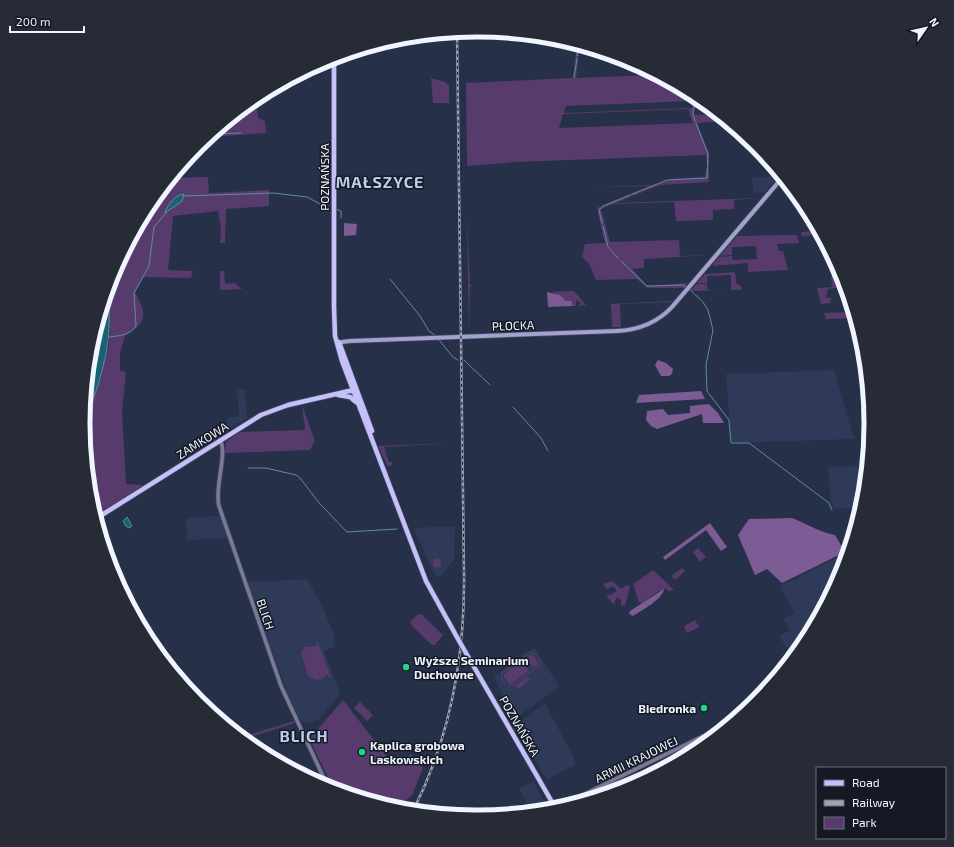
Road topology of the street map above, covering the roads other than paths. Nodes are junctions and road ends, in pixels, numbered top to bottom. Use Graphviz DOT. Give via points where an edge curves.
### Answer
graph roads {
  1 [pos="334,64"];
  2 [pos="779,182"];
  3 [pos="339,341"];
  4 [pos="354,342"];
  5 [pos="348,343"];
  6 [pos="342,350"];
  7 [pos="348,376"];
  8 [pos="355,386"];
  9 [pos="354,392"];
  10 [pos="338,394"];
  11 [pos="360,403"];
  12 [pos="220,440"];
  13 [pos="102,514"];
  14 [pos="705,735"];
  15 [pos="324,779"];
  16 [pos="585,794"];
  17 [pos="552,803"];
  1 -- 3 [label="main road, POZNAŃSKA" via="334,297"];
  2 -- 4 [label="main road, PŁOCKA" via="668,311 644,326 621,331"];
  3 -- 4 [label="main road, PŁOCKA"];
  3 -- 5 [label="main road, PŁOCKA"];
  3 -- 6 [label="main road, POZNAŃSKA"];
  3 -- 7 [label="main road, POZNAŃSKA"];
  4 -- 5 [label="main road, PŁOCKA"];
  5 -- 6 [label="main road"];
  6 -- 8 [label="main road, POZNAŃSKA"];
  7 -- 9 [label="main road, POZNAŃSKA"];
  7 -- 10 [label="main road" via="348,388"];
  8 -- 9 [label="main road"];
  8 -- 11 [label="main road, POZNAŃSKA"];
  9 -- 10 [label="main road, ZAMKOWA"];
  9 -- 11 [label="main road, POZNAŃSKA"];
  10 -- 11 [label="main road, ZAMKOWA"];
  10 -- 12 [label="main road, ZAMKOWA" via="271,411"];
  11 -- 17 [label="main road, POZNAŃSKA, bridge" via="432,594"];
  12 -- 13 [label="main road, ZAMKOWA"];
  12 -- 15 [label="street, BLICH" via="223,448 218,491 219,506 281,686"];
  14 -- 16 [label="street, ARMII KRAJOWEJ"];
}
